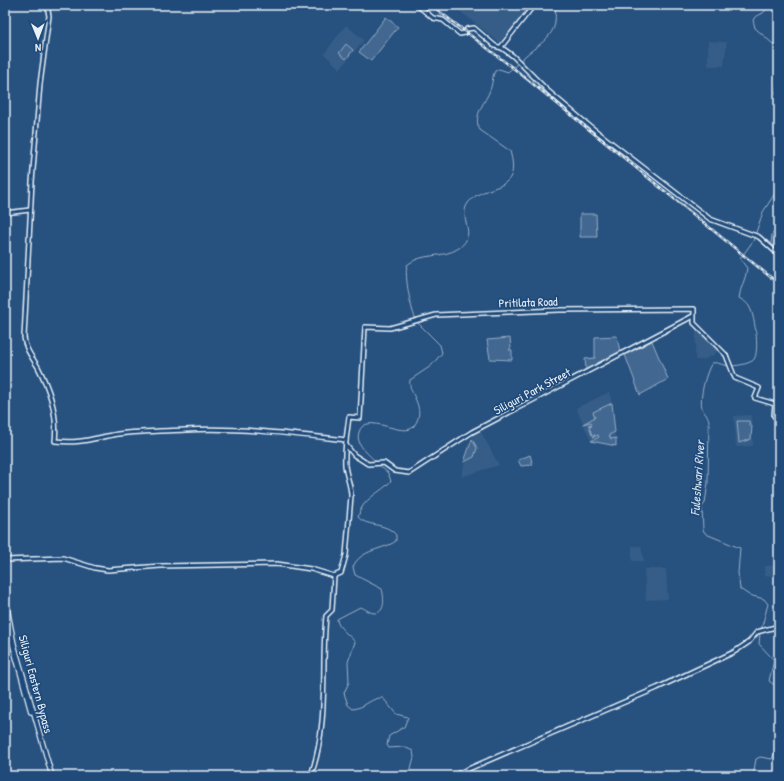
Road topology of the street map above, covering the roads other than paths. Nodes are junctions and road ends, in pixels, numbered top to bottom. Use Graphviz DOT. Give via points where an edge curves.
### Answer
graph roads {
  1 [pos="47,5"];
  2 [pos="418,5"];
  3 [pos="534,5"];
  4 [pos="467,29"];
  5 [pos="464,33"];
  6 [pos="501,47"];
  7 [pos="30,210"];
  8 [pos="5,213"];
  9 [pos="779,255"];
  10 [pos="693,316"];
  11 [pos="779,419"];
  12 [pos="346,440"];
  13 [pos="346,445"];
  14 [pos="5,560"];
  15 [pos="334,576"];
  16 [pos="5,597"];
  17 [pos="5,617"];
  18 [pos="779,626"];
  19 [pos="51,776"];
  20 [pos="322,776"];
  21 [pos="452,776"];
  1 -- 7 [label="street" via="49,16 40,84"];
  2 -- 5 [label="street" via="433,18 443,20 460,34"];
  3 -- 6 [label="street"];
  4 -- 9 [label="street" via="474,28 495,46 513,56 548,92 710,219 759,237"];
  7 -- 8 [label="street"];
  7 -- 12 [label="street" via="24,337 28,351 47,385 53,406 55,441 84,442 118,434 187,430 259,431"];
  10 -- 11 [label="street" via="696,326 723,352 736,380 758,388 755,398 775,404 774,416"];
  10 -- 12 [label="street, Pritilata Road" via="694,309 559,310 436,315 390,328 365,327 360,418 349,417"];
  10 -- 13 [label="street, Siliguri Park Street" via="472,432 409,473 395,471 384,463 370,464 358,459"];
  12 -- 13 [label="street"];
  13 -- 15 [label="street" via="346,466 351,487 349,526 341,573"];
  14 -- 15 [label="street" via="63,558 100,570 277,564"];
  15 -- 20 [label="street" via="332,610 326,616 320,732 312,772 313,775"];
  16 -- 19 [label="main road, Siliguri Eastern Bypass" via="13,639"];
  17 -- 19 [label="main road, Siliguri Eastern Bypass"];
  18 -- 21 [label="street" via="758,631 749,642 734,652 657,688"];
}
